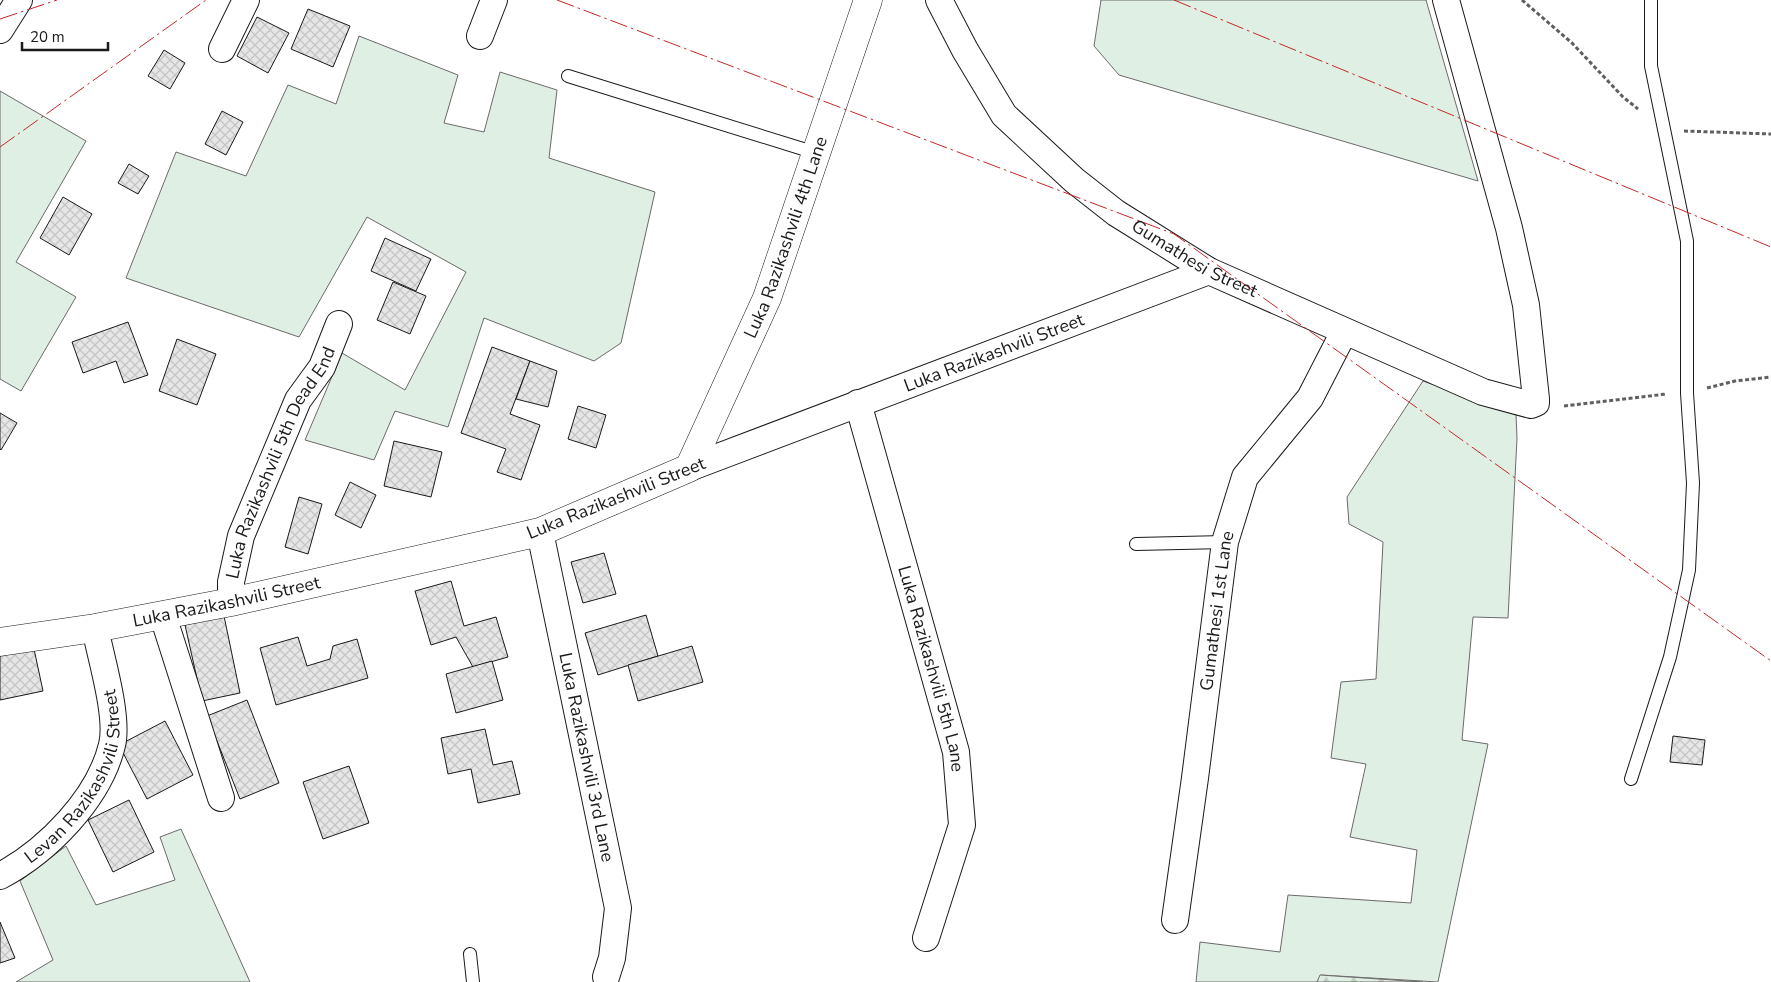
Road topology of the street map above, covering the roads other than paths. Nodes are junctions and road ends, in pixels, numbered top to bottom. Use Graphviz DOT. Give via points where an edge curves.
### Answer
graph roads {
  1 [pos="19,0"];
  2 [pos="246,0"];
  3 [pos="494,0"];
  4 [pos="868,0"];
  5 [pos="939,0"];
  6 [pos="1446,0"];
  7 [pos="1651,0"];
  8 [pos="0,30"];
  9 [pos="480,36"];
  10 [pos="222,49"];
  11 [pos="568,76"];
  12 [pos="816,153"];
  13 [pos="1209,271"];
  14 [pos="339,324"];
  15 [pos="1344,332"];
  16 [pos="858,403"];
  17 [pos="689,468"];
  18 [pos="540,532"];
  19 [pos="1225,542"];
  20 [pos="1136,544"];
  21 [pos="231,602"];
  22 [pos="162,616"];
  23 [pos="95,628"];
  24 [pos="0,642"];
  25 [pos="1630,779"];
  26 [pos="221,798"];
  27 [pos="0,876"];
  28 [pos="1175,920"];
  29 [pos="926,938"];
  30 [pos="470,954"];
  31 [pos="605,980"];
  32 [pos="473,982"];
  1 -- 8 [label="street"];
  2 -- 10 [label="street"];
  3 -- 9 [label="street"];
  4 -- 12 [label="street, Luka Razikashvili 4th Lane"];
  5 -- 13 [label="street, Gumathesi Street" via="1004,115 1074,180 1116,213"];
  6 -- 15 [label="street, Gumathesi Street" via="1510,228 1526,305 1536,404 1483,392"];
  7 -- 25 [label="lane" via="1651,66 1687,241 1687,393 1694,483 1689,570 1670,657"];
  11 -- 12 [label="lane"];
  12 -- 17 [label="street, Luka Razikashvili 4th Lane" via="767,298"];
  13 -- 15 [label="street, Gumathesi Street"];
  13 -- 16 [label="street, Luka Razikashvili Street"];
  14 -- 21 [label="street, Luka Razikashvili 5th Dead End" via="322,367 298,400 241,536 230,582"];
  15 -- 19 [label="street, Gumathesi 1st Lane" via="1310,398 1245,477"];
  16 -- 17 [label="street, Luka Razikashvili Street"];
  16 -- 29 [label="street, Luka Razikashvili 5th Lane" via="956,752 962,825"];
  17 -- 18 [label="street, Luka Razikashvili Street"];
  18 -- 21 [label="street, Luka Razikashvili Street"];
  18 -- 31 [label="street, Luka Razikashvili 3rd Lane" via="618,908 612,958"];
  19 -- 20 [label="lane"];
  19 -- 28 [label="street, Gumathesi 1st Lane"];
  21 -- 22 [label="street, Luka Razikashvili Street"];
  22 -- 23 [label="street, Luka Razikashvili Street"];
  22 -- 26 [label="street"];
  23 -- 24 [label="street, Luka Razikashvili Street"];
  23 -- 27 [label="street, Levan Razikashvili Street" via="113,719 112,745 86,801 58,834 14,869"];
  30 -- 32 [label="lane"];
}
